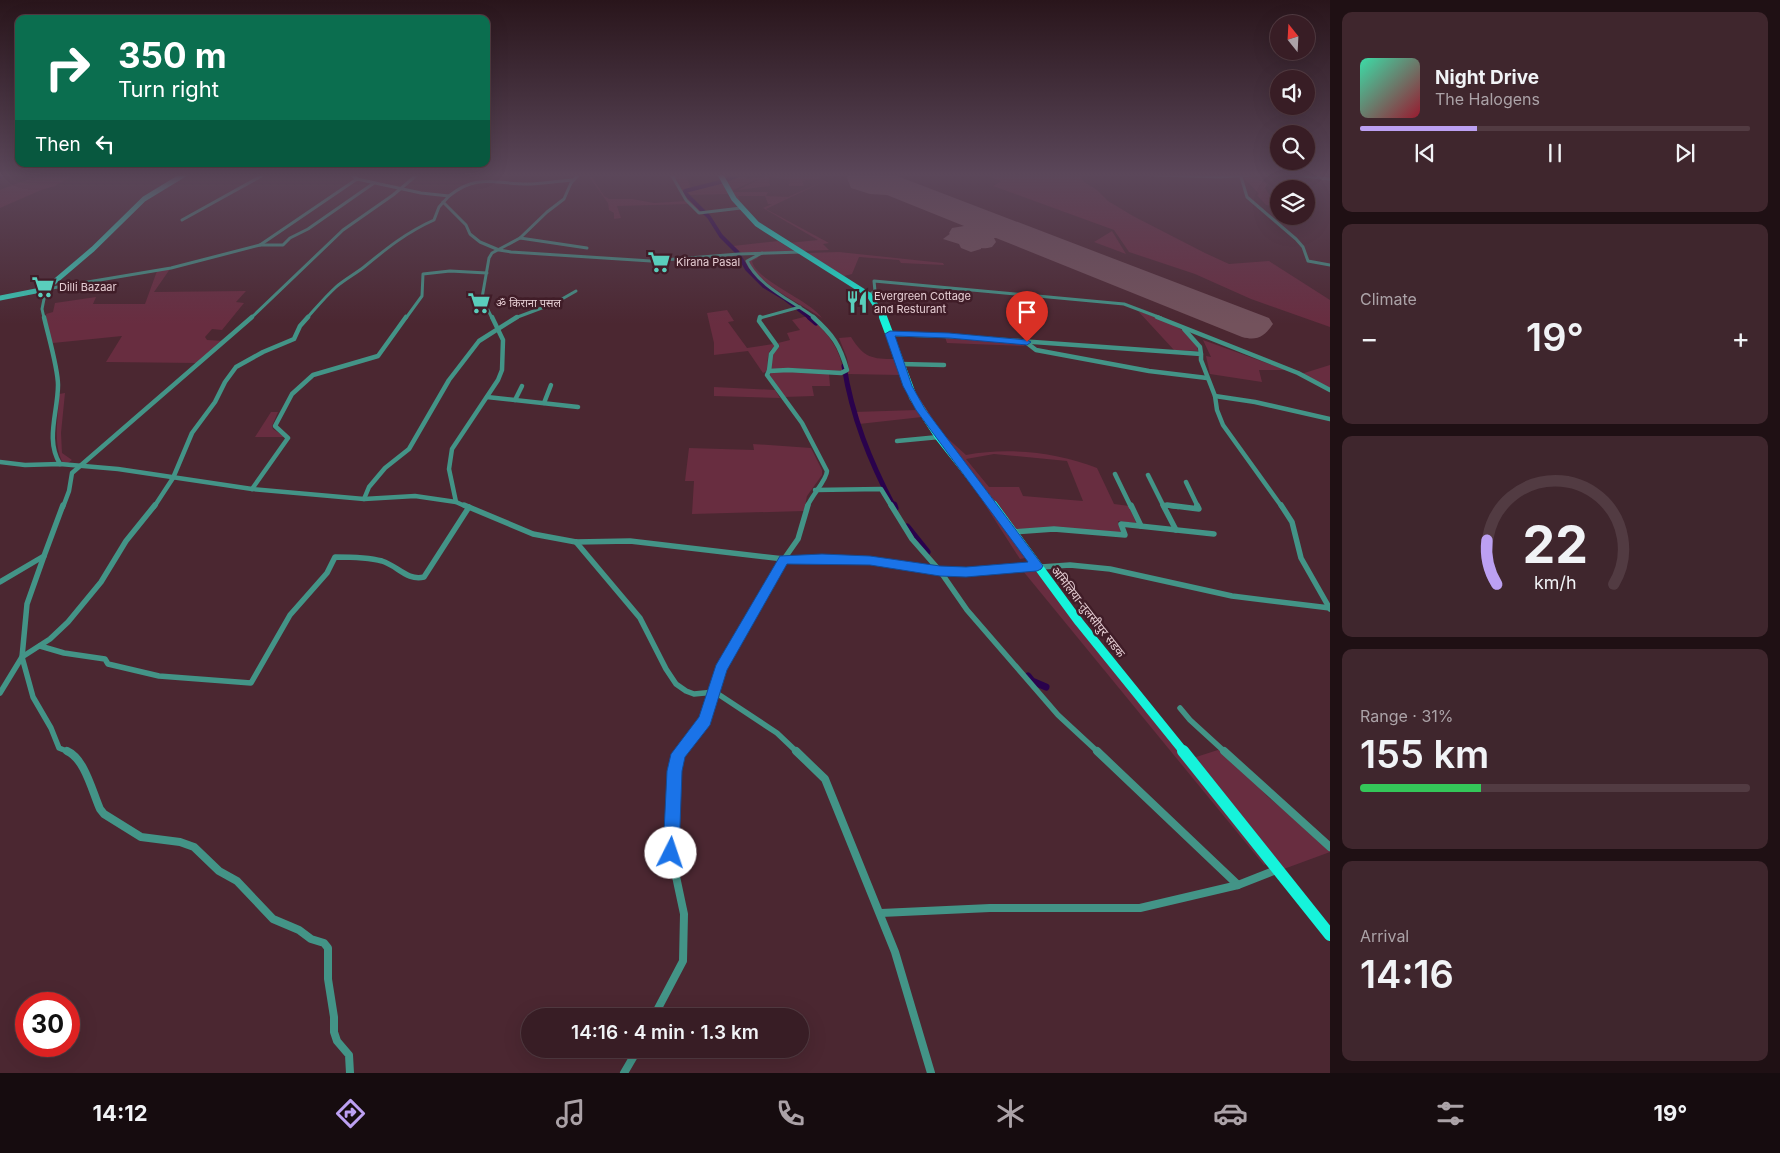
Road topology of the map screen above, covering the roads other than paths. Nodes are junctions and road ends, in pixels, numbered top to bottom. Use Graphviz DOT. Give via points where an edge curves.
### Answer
graph roads {
  1 [pos="118,224"];
  2 [pos="291,224"];
  3 [pos="315,224"];
  4 [pos="350,224"];
  5 [pos="425,224"];
  6 [pos="465,224"];
  7 [pos="534,224"];
  8 [pos="757,224"];
  9 [pos="1279,224"];
  10 [pos="520,238"];
  11 [pos="260,245"];
  12 [pos="587,248"];
  13 [pos="499,250"];
  14 [pos="800,252"];
  15 [pos="762,253"];
  16 [pos="1330,265"];
  17 [pos="487,273"];
  18 [pos="46,289"];
  19 [pos="576,291"];
  20 [pos="869,295"];
  21 [pos="0,298"];
  22 [pos="800,307"];
  23 [pos="1182,327"];
  24 [pos="498,328"];
  25 [pos="890,334"];
  26 [pos="1027,342"];
  27 [pos="1201,354"];
  28 [pos="900,364"];
  29 [pos="944,365"];
  30 [pos="769,371"];
  31 [pos="1207,378"];
  32 [pos="551,385"];
  33 [pos="522,386"];
  34 [pos="1330,390"];
  35 [pos="487,396"];
  36 [pos="1215,396"];
  37 [pos="515,400"];
  38 [pos="544,403"];
  39 [pos="578,407"];
  40 [pos="1330,419"];
  41 [pos="939,437"];
  42 [pos="897,440"];
  43 [pos="0,462"];
  44 [pos="60,464"];
  45 [pos="82,466"];
  46 [pos="1115,474"];
  47 [pos="1148,475"];
  48 [pos="173,478"];
  49 [pos="1186,482"];
  50 [pos="252,489"];
  51 [pos="815,490"];
  52 [pos="364,499"];
  53 [pos="456,502"];
  54 [pos="1164,505"];
  55 [pos="470,507"];
  56 [pos="1141,526"];
  57 [pos="1176,530"];
  58 [pos="1011,532"];
  59 [pos="1214,534"];
  60 [pos="576,542"];
  61 [pos="44,556"];
  62 [pos="784,559"];
  63 [pos="1037,566"];
  64 [pos="940,571"];
  65 [pos="0,582"];
  66 [pos="1330,608"];
  67 [pos="40,646"];
  68 [pos="22,658"];
  69 [pos="715,692"];
  70 [pos="0,693"];
  71 [pos="1180,708"];
  72 [pos="1330,846"];
  73 [pos="1277,870"];
  74 [pos="1238,885"];
  75 [pos="881,913"];
  76 [pos="1330,935"];
  77 [pos="658,1008"];
  78 [pos="633,1058"];
  79 [pos="350,1073"];
  80 [pos="624,1073"];
  81 [pos="931,1073"];
  1 -- 18 [label="street"];
  2 -- 11 [label="street"];
  3 -- 11 [label="street" via="283,245"];
  4 -- 45 [label="street" via="234,335"];
  5 -- 48 [label="street" via="410,231 336,287 300,326 294,339 236,367 192,433"];
  6 -- 13 [label="street" via="475,238"];
  7 -- 10 [label="street"];
  8 -- 14 [label="main road, अमिलिया-तुलसीपुर सडक"];
  9 -- 16 [label="street" via="1303,247 1308,261"];
  10 -- 12 [label="street"];
  10 -- 13 [label="street"];
  11 -- 18 [label="street" via="171,268"];
  13 -- 15 [label="street" via="652,261"];
  13 -- 17 [label="street" via="492,253"];
  14 -- 15 [label="street"];
  14 -- 20 [label="main road, अमिलिया-तुलसीपुर सडक"];
  15 -- 22 [label="street" via="747,261 749,267"];
  17 -- 24 [label="street" via="482,298"];
  17 -- 50 [label="street" via="423,274 422,296 378,356 317,373 292,394 275,426 288,438"];
  18 -- 21 [label="street"];
  18 -- 44 [label="street" via="42,309 58,384 53,453"];
  19 -- 24 [label="street"];
  20 -- 23 [label="street" via="875,291 874,281 1124,304"];
  20 -- 25 [label="main road, अमिलिया-तुलसीपुर सडक"];
  22 -- 30 [label="street" via="760,317 759,321 777,346 770,354"];
  22 -- 30 [label="street" via="835,338 847,370"];
  23 -- 27 [label="street" via="1196,341"];
  23 -- 34 [label="street" via="1298,373"];
  24 -- 35 [label="street" via="503,340 502,370"];
  24 -- 52 [label="street" via="479,341 449,380 409,449 385,468 369,487"];
  25 -- 26 [label="street"];
  25 -- 28 [label="main road, अमिलिया-तुलसीपुर सडक"];
  26 -- 27 [label="street"];
  26 -- 31 [label="street" via="1036,350"];
  27 -- 31 [label="street"];
  28 -- 29 [label="street"];
  28 -- 41 [label="main road, अमिलिया-तुलसीपुर सडक" via="913,397"];
  30 -- 51 [label="street" via="767,374 802,423 827,471"];
  31 -- 36 [label="street"];
  32 -- 38 [label="street"];
  33 -- 37 [label="street"];
  35 -- 37 [label="street"];
  35 -- 53 [label="street" via="449,457 449,475"];
  36 -- 40 [label="street"];
  36 -- 66 [label="street" via="1223,425 1292,522 1301,558"];
  37 -- 38 [label="street"];
  38 -- 39 [label="street"];
  41 -- 42 [label="street"];
  41 -- 58 [label="main road, अमिलिया-तुलसीपुर सडक"];
  43 -- 44 [label="street"];
  44 -- 45 [label="street"];
  45 -- 48 [label="street"];
  45 -- 61 [label="street" via="72,473 69,491"];
  46 -- 56 [label="street"];
  47 -- 54 [label="street"];
  48 -- 50 [label="street"];
  48 -- 67 [label="street" via="101,582 68,622"];
  49 -- 54 [label="street" via="1198,509"];
  50 -- 52 [label="street"];
  51 -- 62 [label="street" via="793,551"];
  51 -- 64 [label="street" via="881,489 912,539"];
  52 -- 53 [label="street" via="415,496"];
  53 -- 55 [label="street"];
  54 -- 57 [label="street"];
  55 -- 60 [label="street" via="534,534"];
  55 -- 67 [label="street" via="424,577 418,579 403,574 390,564 370,559 336,556 332,569 291,613 251,683 159,676 108,664 105,659"];
  56 -- 57 [label="street"];
  56 -- 58 [label="street" via="1121,524 1125,535 1060,529"];
  57 -- 59 [label="street"];
  58 -- 63 [label="main road, अमिलिया-तुलसीपुर सडक"];
  60 -- 62 [label="street" via="630,541"];
  60 -- 69 [label="street" via="632,606 668,674 680,689 695,695"];
  61 -- 65 [label="street"];
  61 -- 68 [label="street" via="26,604"];
  62 -- 64 [label="street" via="870,560"];
  62 -- 69 [label="street" via="721,669"];
  63 -- 64 [label="street"];
  63 -- 66 [label="street" via="1110,569 1232,596"];
  63 -- 73 [label="main road, अमिलिया-तुलसीपुर सडक"];
  64 -- 74 [label="street" via="967,610 1058,715"];
  67 -- 68 [label="street"];
  68 -- 70 [label="street"];
  68 -- 79 [label="street" via="33,697 59,748 74,754 104,814 141,837 194,847 219,871 237,881 273,919 324,943 328,948 334,1032 337,1041 350,1055"];
  69 -- 75 [label="street" via="777,733 826,779"];
  69 -- 77 [label="street" via="705,720 678,754 674,771 671,853 684,914 683,961"];
  71 -- 72 [label="street" via="1279,804"];
  73 -- 74 [label="street"];
  73 -- 76 [label="main road, अमिलिया-तुलसीपुर सडक"];
  74 -- 75 [label="street" via="1129,909 990,908"];
  75 -- 81 [label="street"];
  78 -- 80 [label="street"];
}
